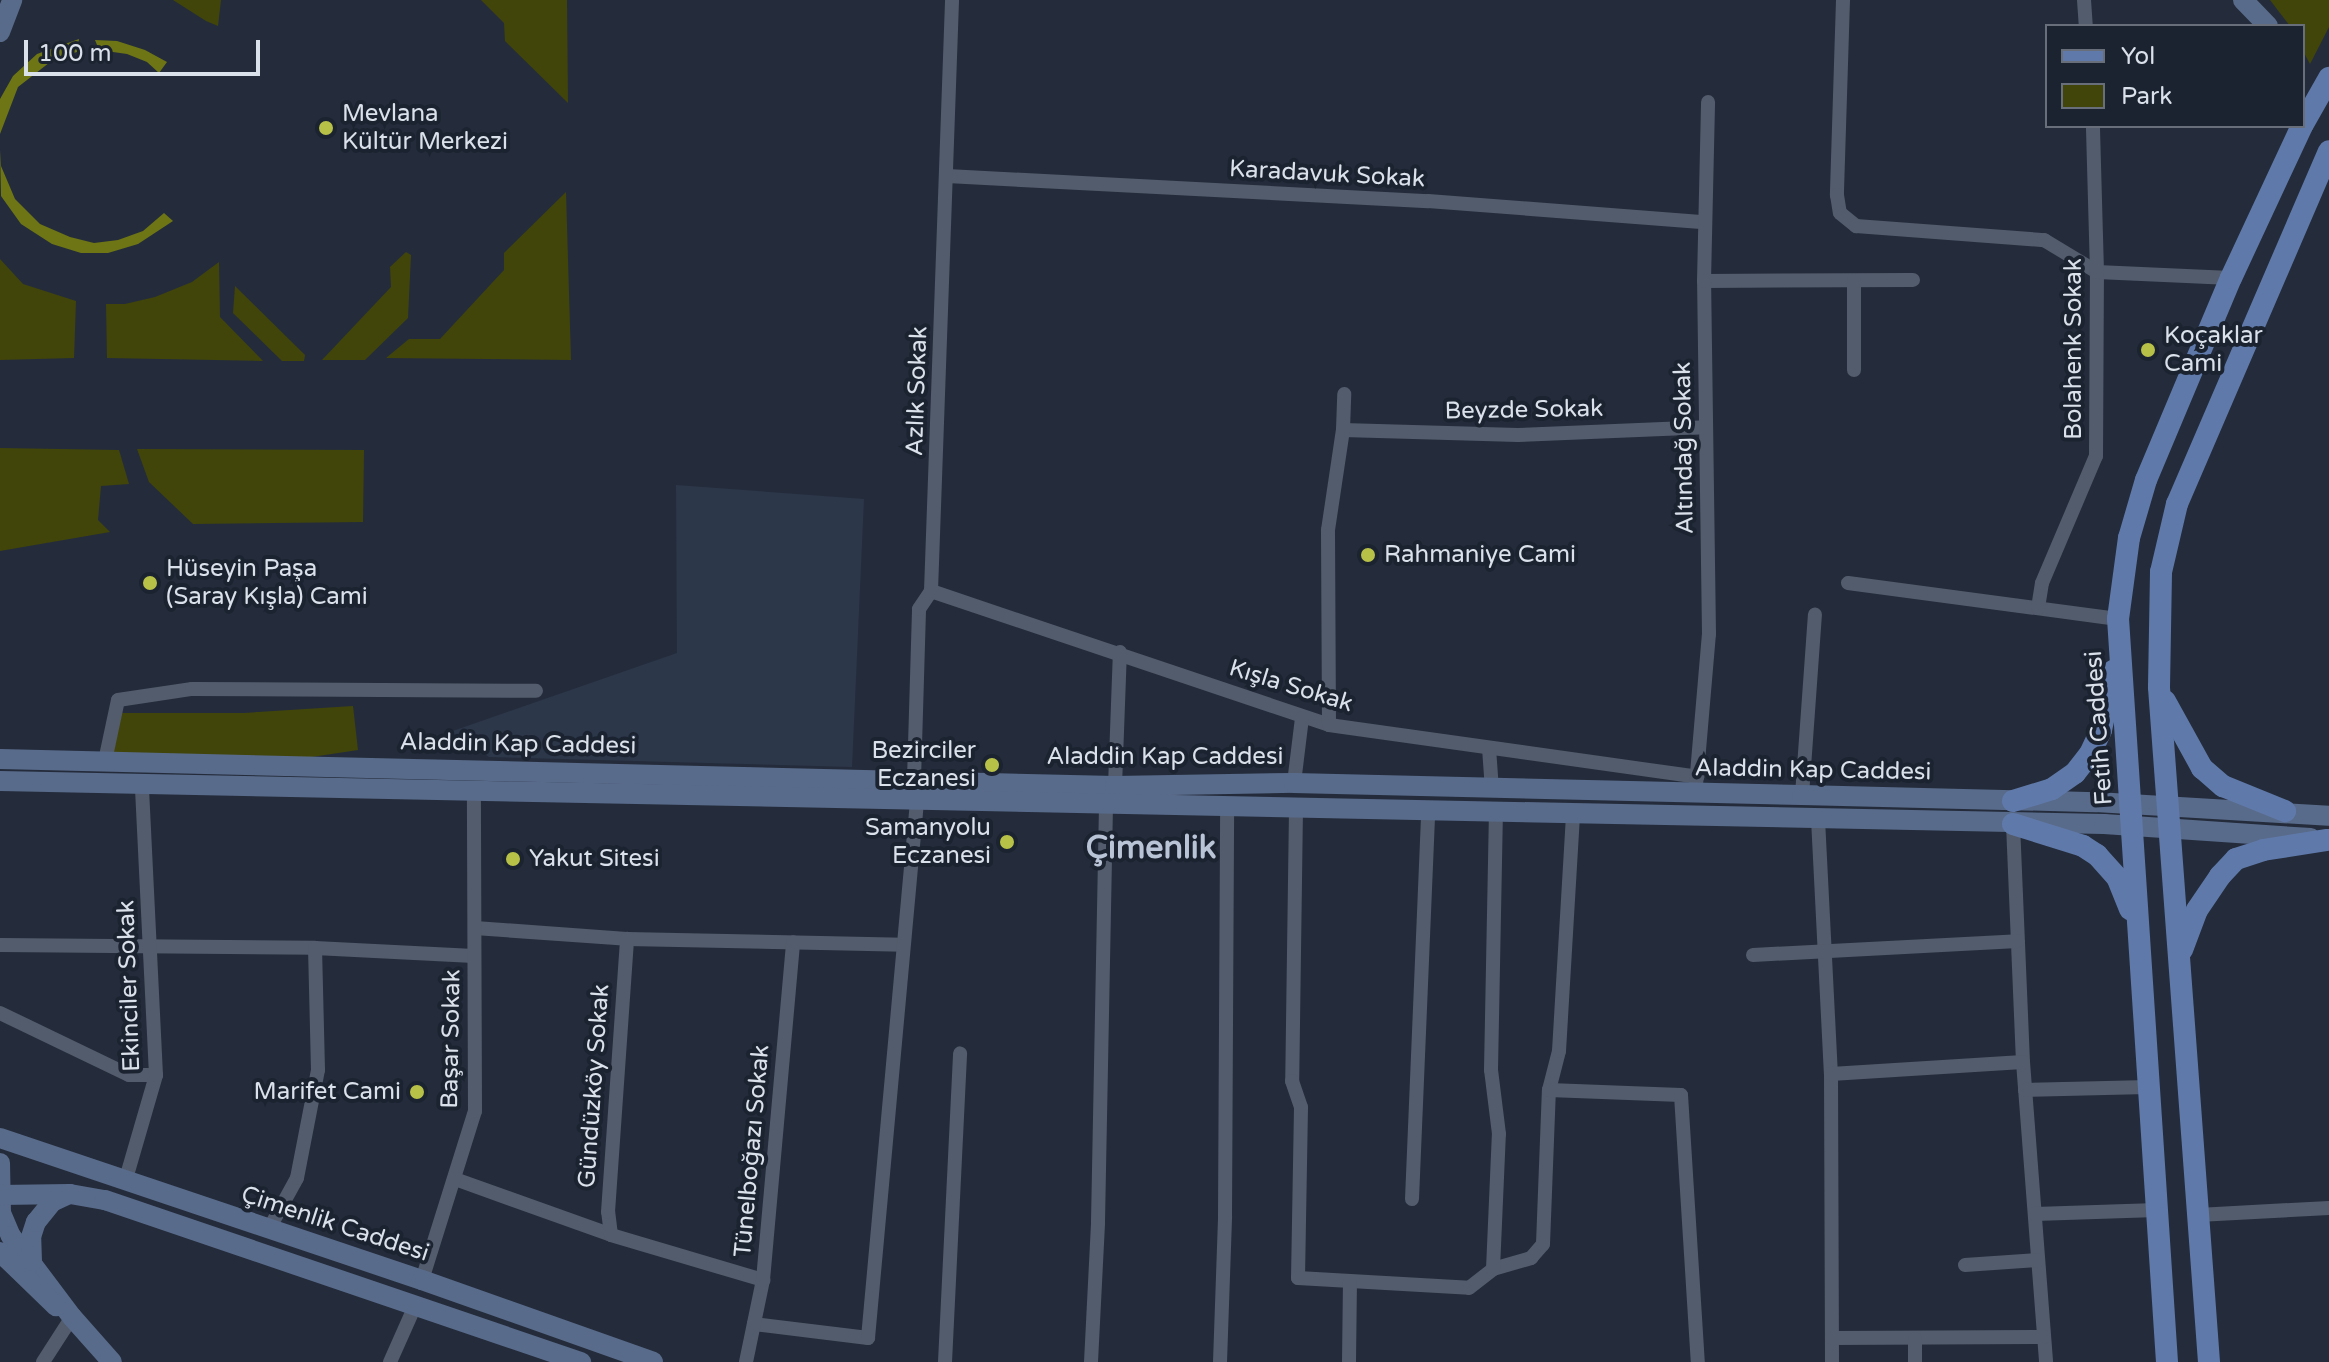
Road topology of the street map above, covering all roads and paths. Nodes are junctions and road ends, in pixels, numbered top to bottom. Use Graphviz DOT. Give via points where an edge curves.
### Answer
graph roads {
  1 [pos="12,0"];
  2 [pos="952,0"];
  3 [pos="1843,0"];
  4 [pos="2084,0"];
  5 [pos="2243,0"];
  6 [pos="2086,24"];
  7 [pos="2266,24"];
  8 [pos="0,32"];
  9 [pos="2329,78"];
  10 [pos="1708,102"];
  11 [pos="2305,117"];
  12 [pos="2093,128"];
  13 [pos="2298,129"];
  14 [pos="2329,151"];
  15 [pos="947,176"];
  16 [pos="1704,222"];
  17 [pos="2097,272"];
  18 [pos="2231,278"];
  19 [pos="1913,280"];
  20 [pos="1704,281"];
  21 [pos="1854,281"];
  22 [pos="1854,370"];
  23 [pos="1344,394"];
  24 [pos="1705,427"];
  25 [pos="1343,430"];
  26 [pos="1848,583"];
  27 [pos="931,591"];
  28 [pos="2038,608"];
  29 [pos="1815,614"];
  30 [pos="2118,619"];
  31 [pos="2120,645"];
  32 [pos="1120,652"];
  33 [pos="2159,687"];
  34 [pos="536,691"];
  35 [pos="1302,718"];
  36 [pos="1329,725"];
  37 [pos="1489,748"];
  38 [pos="0,759"];
  39 [pos="105,761"];
  40 [pos="477,768"];
  41 [pos="914,779"];
  42 [pos="0,781"];
  43 [pos="1294,783"];
  44 [pos="142,784"];
  45 [pos="1696,785"];
  46 [pos="1115,786"];
  47 [pos="1492,790"];
  48 [pos="474,791"];
  49 [pos="1802,795"];
  50 [pos="2013,801"];
  51 [pos="917,802"];
  52 [pos="1106,807"];
  53 [pos="1227,807"];
  54 [pos="1296,809"];
  55 [pos="1428,811"];
  56 [pos="2285,811"];
  57 [pos="1496,812"];
  58 [pos="1573,813"];
  59 [pos="2131,815"];
  60 [pos="2329,816"];
  61 [pos="2168,817"];
  62 [pos="1818,819"];
  63 [pos="2013,824"];
  64 [pos="2328,840"];
  65 [pos="475,928"];
  66 [pos="2138,935"];
  67 [pos="627,939"];
  68 [pos="2018,941"];
  69 [pos="793,942"];
  70 [pos="0,945"];
  71 [pos="903,945"];
  72 [pos="150,946"];
  73 [pos="315,948"];
  74 [pos="1823,951"];
  75 [pos="1753,955"];
  76 [pos="474,956"];
  77 [pos="2179,958"];
  78 [pos="0,1013"];
  79 [pos="960,1053"];
  80 [pos="2023,1062"];
  81 [pos="1831,1074"];
  82 [pos="156,1075"];
  83 [pos="2148,1087"];
  84 [pos="1549,1090"];
  85 [pos="2025,1090"];
  86 [pos="0,1138"];
  87 [pos="0,1163"];
  88 [pos="455,1179"];
  89 [pos="125,1182"];
  90 [pos="70,1194"];
  91 [pos="0,1195"];
  92 [pos="1412,1199"];
  93 [pos="2329,1208"];
  94 [pos="2157,1210"];
  95 [pos="2035,1214"];
  96 [pos="2198,1215"];
  97 [pos="269,1229"];
  98 [pos="611,1235"];
  99 [pos="0,1252"];
  100 [pos="2038,1260"];
  101 [pos="32,1261"];
  102 [pos="1965,1265"];
  103 [pos="1493,1269"];
  104 [pos="422,1280"];
  105 [pos="763,1280"];
  106 [pos="1350,1282"];
  107 [pos="414,1308"];
  108 [pos="72,1317"];
  109 [pos="754,1324"];
  110 [pos="2044,1337"];
  111 [pos="1832,1338"];
  112 [pos="1915,1339"];
  113 [pos="43,1362"];
  114 [pos="112,1362"];
  115 [pos="390,1362"];
  116 [pos="581,1362"];
  117 [pos="653,1362"];
  118 [pos="746,1362"];
  119 [pos="945,1362"];
  120 [pos="1091,1362"];
  121 [pos="1220,1362"];
  122 [pos="1349,1362"];
  123 [pos="1698,1362"];
  124 [pos="1832,1362"];
  125 [pos="1915,1362"];
  126 [pos="2046,1362"];
  127 [pos="2167,1362"];
  128 [pos="2209,1362"];
  1 -- 8 [label="street"];
  2 -- 15 [label="street, Azlık Sokak"];
  3 -- 17 [label="street" via="1840,213 1856,226 2044,240"];
  4 -- 6 [label="street"];
  5 -- 7 [label="street"];
  9 -- 11 [label="main road, Fetih Caddesi"];
  10 -- 16 [label="street, Altındağ Sokak"];
  12 -- 17 [label="street, Bolahenk Sokak"];
  13 -- 18 [label="main road, Fetih Caddesi"];
  14 -- 33 [label="main road" via="2177,504 2161,572"];
  15 -- 16 [label="street, Karadavuk Sokak" via="1413,200"];
  15 -- 27 [label="street, Azlık Sokak"];
  16 -- 20 [label="street, Altındağ Sokak"];
  17 -- 18 [label="street"];
  17 -- 28 [label="street, Bolahenk Sokak" via="2096,456 2042,583"];
  18 -- 30 [label="main road, Fetih Caddesi" via="2146,480 2129,538"];
  19 -- 21 [label="street"];
  20 -- 21 [label="street"];
  20 -- 24 [label="street, Altındağ Sokak"];
  21 -- 22 [label="street"];
  23 -- 25 [label="street"];
  24 -- 25 [label="street, Beyzde Sokak" via="1518,435"];
  24 -- 45 [label="street, Altındağ Sokak" via="1709,634"];
  25 -- 36 [label="street" via="1328,530"];
  26 -- 28 [label="street"];
  27 -- 32 [label="street, Kışla Sokak"];
  27 -- 41 [label="street, Azlık Sokak" via="919,609"];
  28 -- 30 [label="street"];
  29 -- 49 [label="street"];
  30 -- 31 [label="main road, Fetih Caddesi"];
  31 -- 50 [label="main road" via="2101,730 2090,754 2052,789"];
  31 -- 59 [label="main road, Fetih Caddesi"];
  32 -- 35 [label="street, Kışla Sokak"];
  32 -- 46 [label="street"];
  33 -- 56 [label="main road" via="2202,768 2223,786"];
  33 -- 61 [label="main road"];
  34 -- 39 [label="street" via="192,689 118,700"];
  35 -- 36 [label="street, Kışla Sokak"];
  35 -- 43 [label="street"];
  36 -- 37 [label="street, Kışla Sokak"];
  37 -- 45 [label="street, Kışla Sokak"];
  37 -- 47 [label="street"];
  38 -- 39 [label="street, Aladdin Kap Caddesi"];
  39 -- 40 [label="street, Aladdin Kap Caddesi"];
  40 -- 41 [label="street, Aladdin Kap Caddesi"];
  40 -- 48 [label="street"];
  41 -- 46 [label="street, Aladdin Kap Caddesi"];
  42 -- 44 [label="street, Aladdin Kap Caddesi"];
  43 -- 46 [label="street, Aladdin Kap Caddesi"];
  43 -- 47 [label="street, Aladdin Kap Caddesi"];
  44 -- 48 [label="street, Aladdin Kap Caddesi"];
  44 -- 72 [label="street, Ekinciler Sokak"];
  45 -- 47 [label="street, Aladdin Kap Caddesi"];
  45 -- 49 [label="street, Aladdin Kap Caddesi"];
  48 -- 51 [label="street, Aladdin Kap Caddesi"];
  48 -- 65 [label="street, Başar Sokak"];
  49 -- 50 [label="street, Aladdin Kap Caddesi"];
  50 -- 59 [label="street, Aladdin Kap Caddesi"];
  51 -- 52 [label="street, Aladdin Kap Caddesi"];
  51 -- 71 [label="street"];
  52 -- 53 [label="street, Aladdin Kap Caddesi"];
  52 -- 120 [label="street"];
  53 -- 54 [label="street, Aladdin Kap Caddesi"];
  53 -- 121 [label="street"];
  54 -- 55 [label="street, Aladdin Kap Caddesi"];
  54 -- 106 [label="street" via="1292,1081 1301,1107 1298,1278"];
  55 -- 57 [label="street, Aladdin Kap Caddesi"];
  55 -- 92 [label="street"];
  56 -- 60 [label="street, Aladdin Kap Caddesi"];
  56 -- 61 [label="street, Aladdin Kap Caddesi"];
  57 -- 58 [label="street, Aladdin Kap Caddesi"];
  57 -- 103 [label="street" via="1491,1070 1499,1134"];
  58 -- 62 [label="street, Aladdin Kap Caddesi"];
  58 -- 84 [label="street" via="1559,1051"];
  59 -- 61 [label="street, Aladdin Kap Caddesi"];
  59 -- 63 [label="street, Aladdin Kap Caddesi"];
  59 -- 66 [label="main road, Fetih Caddesi"];
  61 -- 64 [label="street, Aladdin Kap Caddesi"];
  61 -- 77 [label="main road"];
  62 -- 63 [label="street, Aladdin Kap Caddesi"];
  62 -- 74 [label="street"];
  63 -- 66 [label="main road" via="2097,855 2117,877"];
  63 -- 68 [label="street"];
  64 -- 77 [label="main road" via="2236,859 2197,910"];
  65 -- 67 [label="street"];
  65 -- 76 [label="street, Başar Sokak"];
  66 -- 83 [label="main road, Fetih Caddesi"];
  67 -- 69 [label="street"];
  67 -- 98 [label="street, Gündüzköy Sokak" via="608,1212"];
  68 -- 74 [label="street"];
  68 -- 80 [label="street"];
  69 -- 71 [label="street"];
  69 -- 105 [label="street, Tünelboğazı Sokak"];
  70 -- 72 [label="street"];
  71 -- 109 [label="street" via="868,1338"];
  72 -- 73 [label="street"];
  72 -- 82 [label="street, Ekinciler Sokak"];
  73 -- 76 [label="street"];
  73 -- 97 [label="street" via="318,1070 297,1178"];
  74 -- 75 [label="street"];
  74 -- 81 [label="street"];
  76 -- 88 [label="street, Başar Sokak" via="475,1111"];
  77 -- 96 [label="main road"];
  78 -- 82 [label="street" via="129,1075"];
  79 -- 119 [label="street"];
  80 -- 81 [label="street"];
  80 -- 85 [label="street"];
  81 -- 111 [label="street"];
  82 -- 89 [label="street, Ekinciler Sokak"];
  83 -- 85 [label="street"];
  83 -- 94 [label="main road, Fetih Caddesi"];
  84 -- 103 [label="street" via="1543,1244 1531,1258"];
  84 -- 123 [label="street" via="1681,1095"];
  85 -- 95 [label="street"];
  86 -- 89 [label="street, Çimenlik Caddesi"];
  87 -- 91 [label="street"];
  88 -- 98 [label="street"];
  88 -- 104 [label="street, Başar Sokak"];
  89 -- 97 [label="street, Çimenlik Caddesi"];
  90 -- 91 [label="street"];
  90 -- 101 [label="street" via="52,1202 36,1222"];
  90 -- 107 [label="street" via="105,1200"];
  91 -- 101 [label="street" via="4,1223"];
  93 -- 96 [label="street"];
  94 -- 95 [label="street"];
  94 -- 127 [label="main road, Fetih Caddesi"];
  95 -- 100 [label="street"];
  96 -- 128 [label="main road"];
  97 -- 104 [label="street, Çimenlik Caddesi"];
  98 -- 105 [label="street"];
  99 -- 108 [label="street"];
  100 -- 102 [label="street"];
  100 -- 110 [label="street"];
  101 -- 108 [label="street"];
  103 -- 106 [label="street" via="1469,1288"];
  104 -- 117 [label="street, Çimenlik Caddesi"];
  105 -- 109 [label="street, Tünelboğazı Sokak"];
  106 -- 122 [label="street"];
  107 -- 115 [label="street"];
  107 -- 116 [label="street"];
  108 -- 113 [label="street"];
  108 -- 114 [label="street"];
  109 -- 118 [label="street, Tünelboğazı Sokak"];
  110 -- 112 [label="street"];
  110 -- 126 [label="street"];
  111 -- 112 [label="street"];
  111 -- 124 [label="street"];
  112 -- 125 [label="street"];
}
